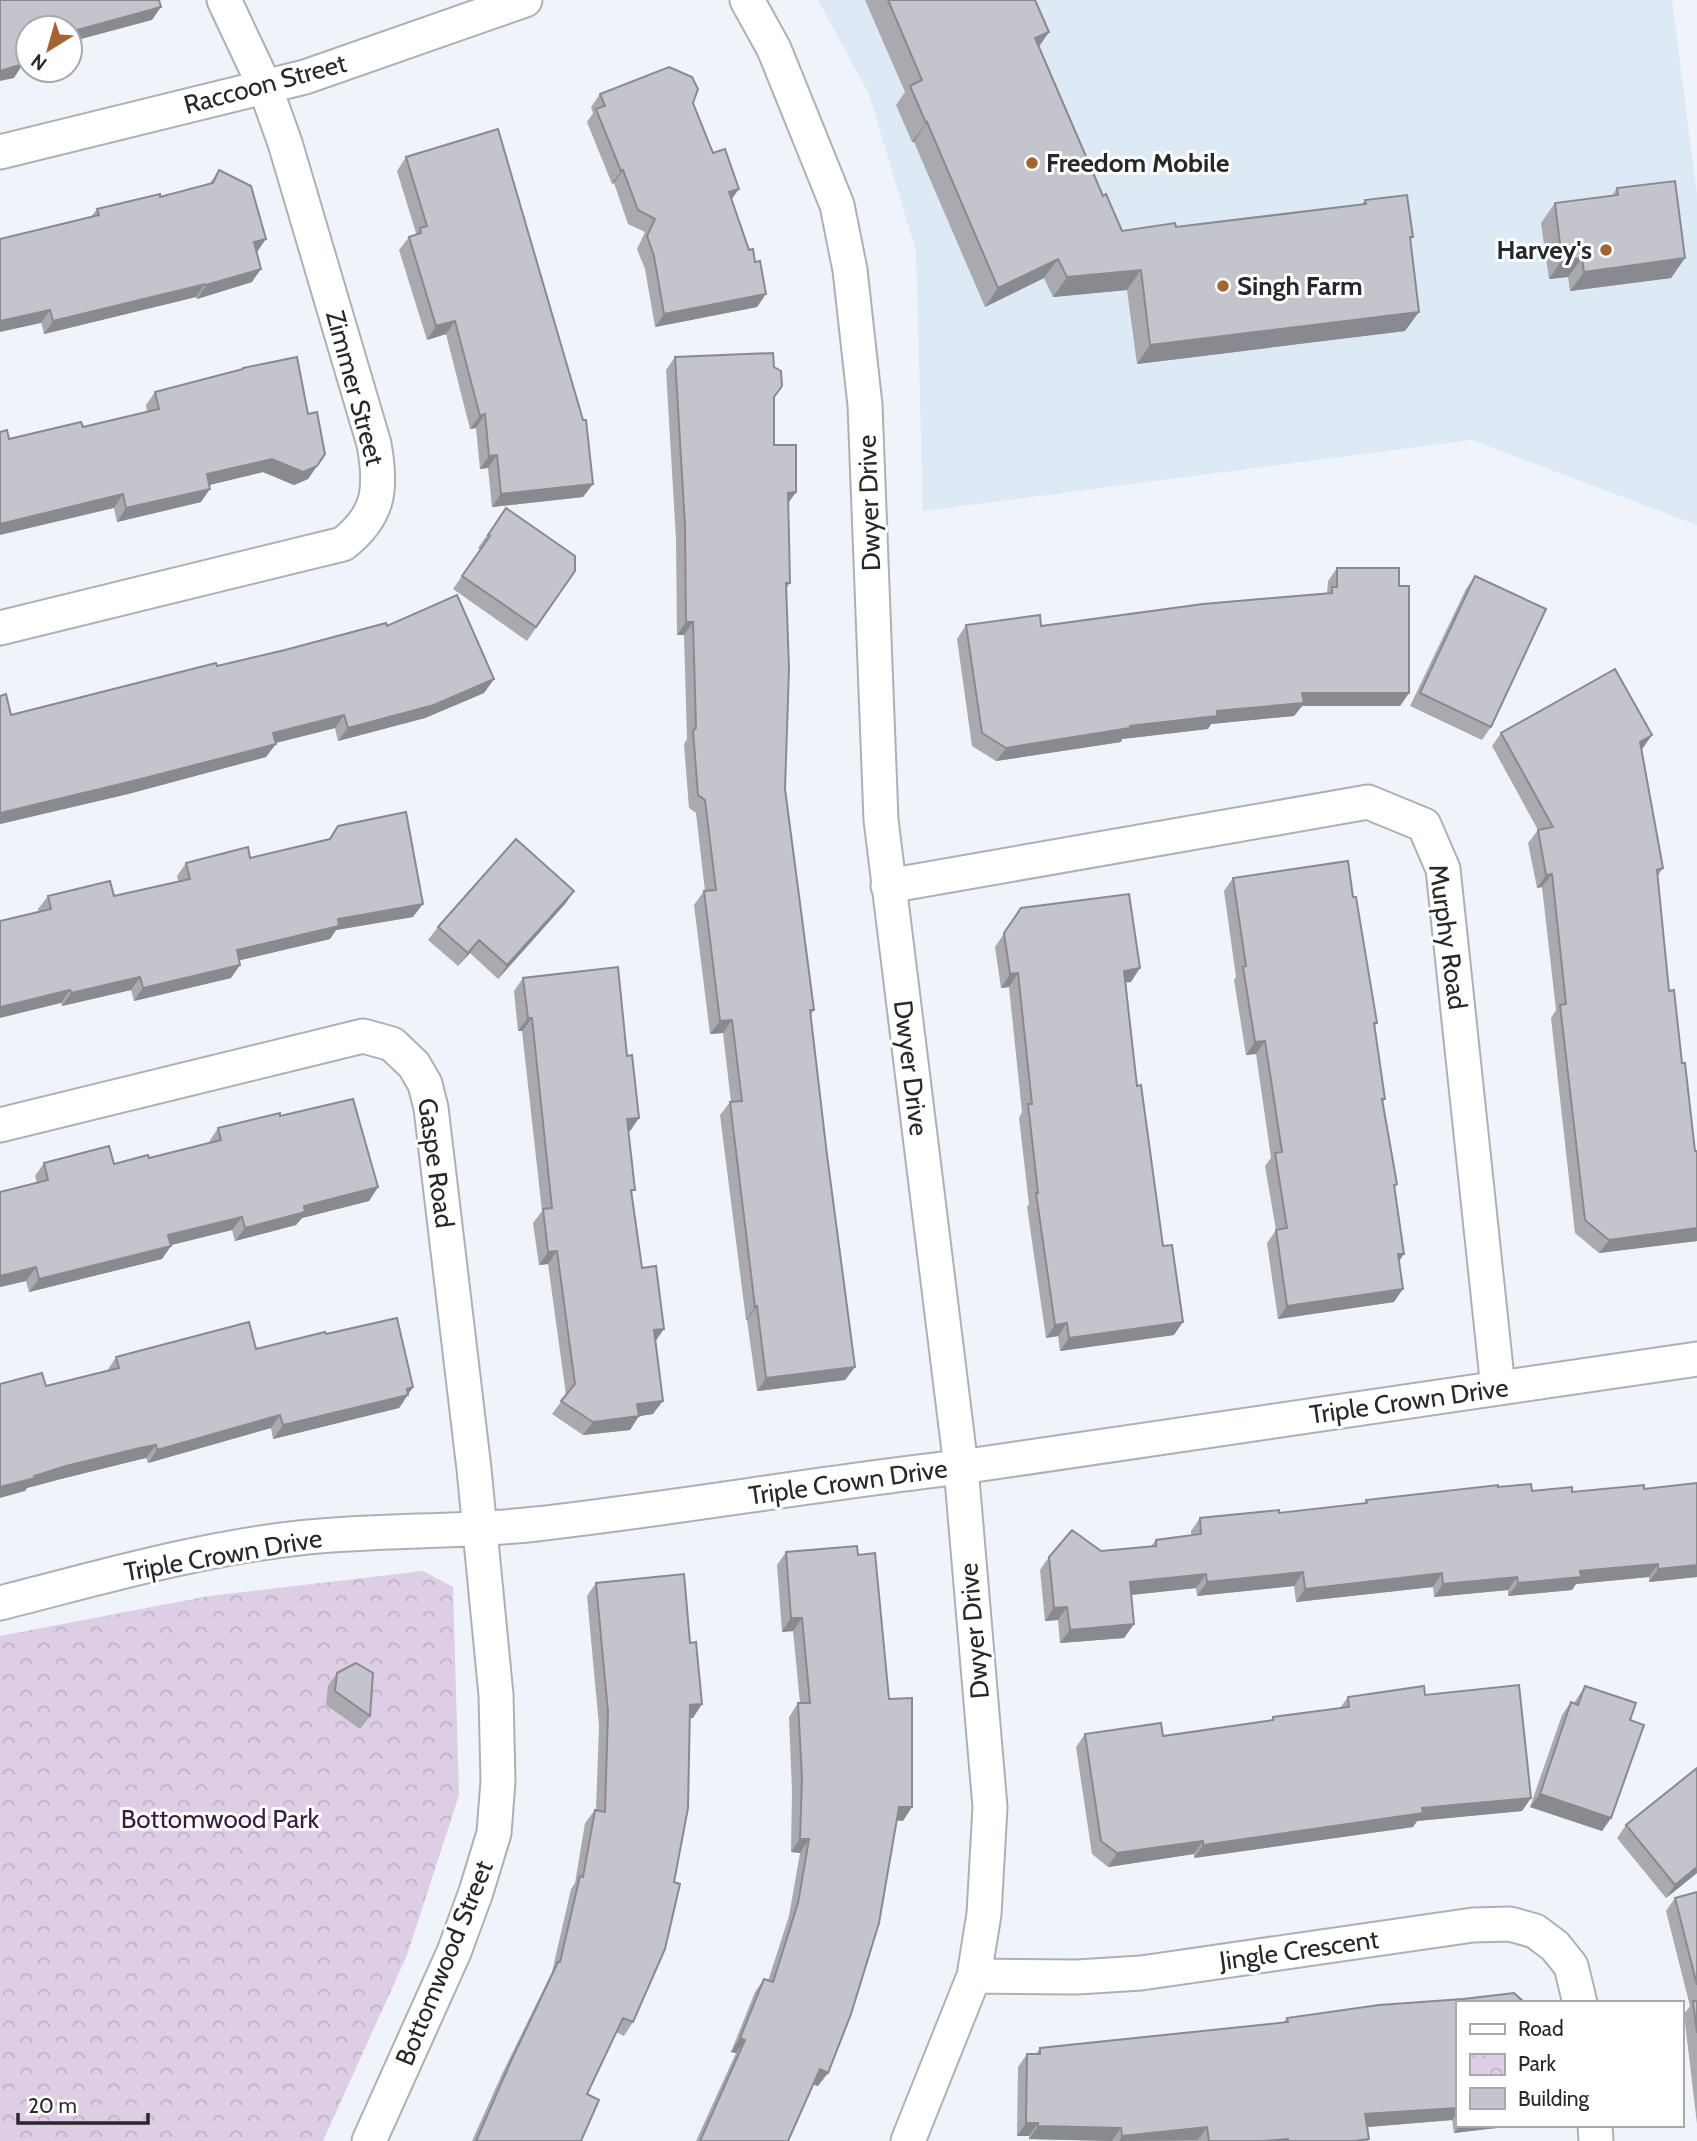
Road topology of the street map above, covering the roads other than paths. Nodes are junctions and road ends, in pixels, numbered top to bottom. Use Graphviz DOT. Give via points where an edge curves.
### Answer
graph roads {
  1 [pos="224,0"];
  2 [pos="524,0"];
  3 [pos="747,0"];
  4 [pos="265,87"];
  5 [pos="0,152"];
  6 [pos="0,628"];
  7 [pos="888,886"];
  8 [pos="0,1125"];
  9 [pos="1697,1359"];
  10 [pos="1498,1388"];
  11 [pos="961,1468"];
  12 [pos="479,1528"];
  13 [pos="0,1603"];
  14 [pos="974,1976"];
  15 [pos="1580,2001"];
  16 [pos="369,2141"];
  17 [pos="908,2141"];
  1 -- 4 [label="street, Zimmer Street"];
  2 -- 4 [label="street, Raccoon Street"];
  3 -- 7 [label="street, Dwyer Drive" via="774,49 827,178 850,270 865,405 881,820"];
  4 -- 5 [label="street, Raccoon Street"];
  4 -- 6 [label="street, Zimmer Street" via="374,444 377,500 359,531 343,544"];
  7 -- 10 [label="street, Murphy Road" via="1368,802 1424,824 1443,869"];
  7 -- 11 [label="street, Dwyer Drive"];
  8 -- 12 [label="street, Gaspe Road" via="363,1036 392,1044 414,1065 431,1108"];
  9 -- 10 [label="street, Triple Crown Drive"];
  10 -- 11 [label="street, Triple Crown Drive"];
  11 -- 12 [label="street, Triple Crown Drive"];
  11 -- 14 [label="street, Dwyer Drive" via="990,1807 984,1914"];
  12 -- 13 [label="street, Triple Crown Drive" via="299,1538 246,1546"];
  12 -- 16 [label="street, Bottomwood Street" via="496,1695 494,1833 454,1952"];
  14 -- 15 [label="street, Jingle Crescent" via="1141,1973 1473,1925 1510,1924 1535,1931 1555,1946 1571,1966"];
  14 -- 17 [label="street, Dwyer Drive"];
}
